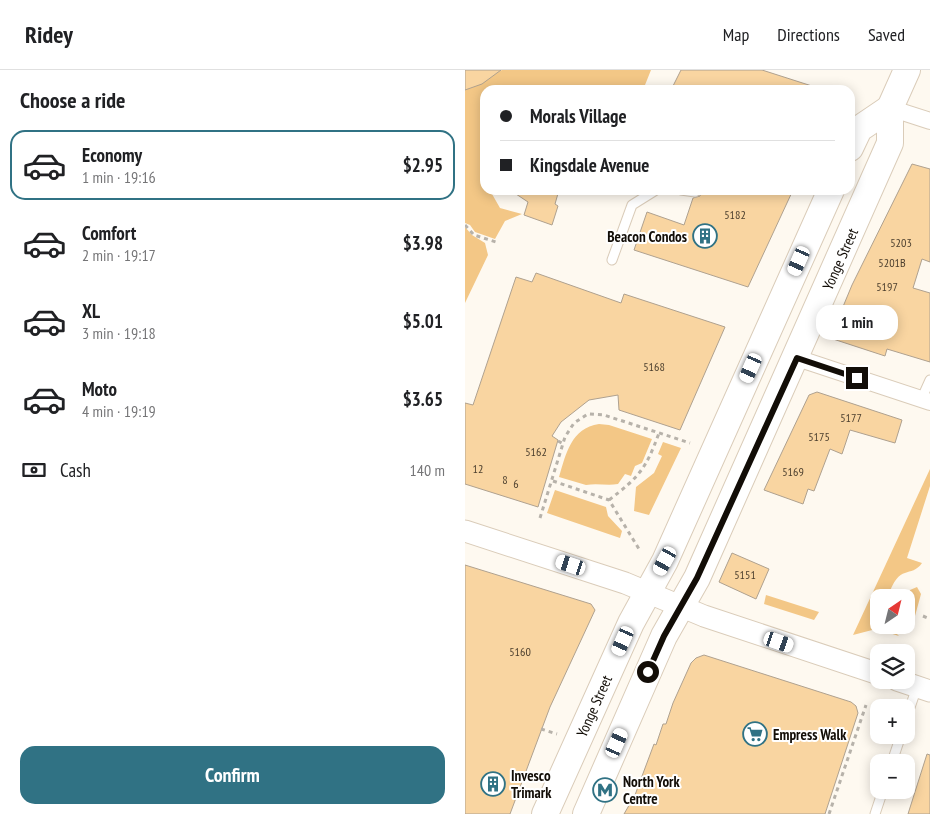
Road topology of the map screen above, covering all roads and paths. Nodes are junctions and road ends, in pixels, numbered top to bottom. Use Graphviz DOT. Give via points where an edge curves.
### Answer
graph roads {
  1 [pos="907,70"];
  2 [pos="890,108"];
  3 [pos="930,121"];
  4 [pos="855,137"];
  5 [pos="648,195"];
  6 [pos="829,195"];
  7 [pos="465,225"];
  8 [pos="496,242"];
  9 [pos="612,260"];
  10 [pos="797,358"];
  11 [pos="930,380"];
  12 [pos="925,401"];
  13 [pos="659,433"];
  14 [pos="558,441"];
  15 [pos="690,443"];
  16 [pos="563,444"];
  17 [pos="553,481"];
  18 [pos="609,500"];
  19 [pos="540,518"];
  20 [pos="465,531"];
  21 [pos="639,549"];
  22 [pos="648,592"];
  23 [pos="681,607"];
  24 [pos="923,616"];
  25 [pos="930,619"];
  26 [pos="870,671"];
  27 [pos="924,689"];
  28 [pos="915,704"];
  29 [pos="866,705"];
  30 [pos="541,729"];
  31 [pos="557,734"];
  32 [pos="880,799"];
  33 [pos="545,814"];
  34 [pos="585,814"];
  35 [pos="829,814"];
  36 [pos="875,814"];
  1 -- 2 [label="main road, Yonge Street"];
  2 -- 3 [label="street"];
  2 -- 4 [label="main road" via="859,129"];
  2 -- 10 [label="main road, Yonge Street" via="890,143"];
  5 -- 9 [label="lane" via="632,205"];
  6 -- 22 [label="main road, Yonge Street" via="665,561"];
  7 -- 8 [label="path" via="477,236"];
  10 -- 12 [label="street"];
  10 -- 23 [label="main road, Yonge Street"];
  11 -- 12 [label="lane"];
  13 -- 15 [label="path"];
  13 -- 16 [label="path" via="604,415 588,414 574,422"];
  13 -- 18 [label="path" via="649,462 634,482"];
  14 -- 16 [label="path"];
  16 -- 17 [label="path"];
  17 -- 18 [label="path"];
  17 -- 19 [label="path"];
  18 -- 21 [label="path"];
  20 -- 22 [label="street"];
  22 -- 23 [label="street"];
  22 -- 33 [label="main road, Yonge Street"];
  23 -- 26 [label="street"];
  23 -- 34 [label="main road, Yonge Street" via="664,636"];
  24 -- 25 [label="path"];
  27 -- 28 [label="lane"];
  29 -- 35 [label="path"];
  30 -- 31 [label="path"];
  32 -- 36 [label="lane"];
}
